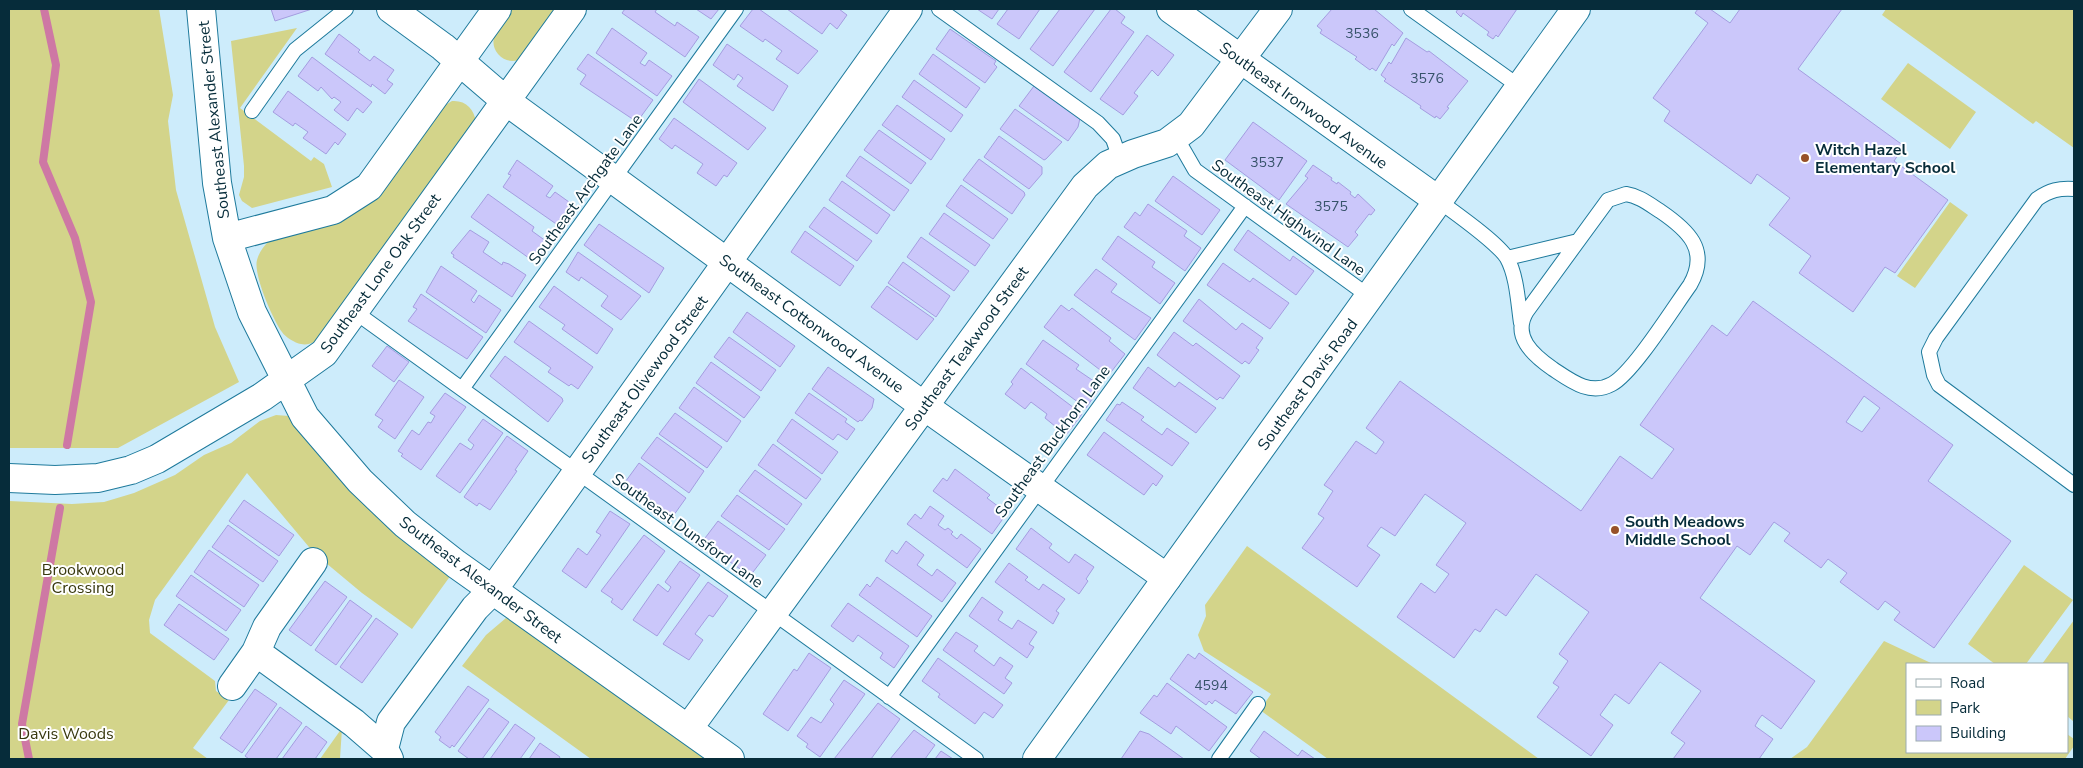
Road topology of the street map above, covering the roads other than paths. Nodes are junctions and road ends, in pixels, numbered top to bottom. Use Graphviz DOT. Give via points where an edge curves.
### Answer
graph roads {
  1 [pos="201,9"];
  2 [pos="346,9"];
  3 [pos="391,9"];
  4 [pos="497,9"];
  5 [pos="572,9"];
  6 [pos="736,9"];
  7 [pos="908,9"];
  8 [pos="940,9"];
  9 [pos="1171,9"];
  10 [pos="1278,9"];
  11 [pos="1576,9"];
  12 [pos="1420,11"];
  13 [pos="1241,60"];
  14 [pos="460,61"];
  15 [pos="1520,87"];
  16 [pos="506,101"];
  17 [pos="252,111"];
  18 [pos="1176,137"];
  19 [pos="1120,159"];
  20 [pos="614,179"];
  21 [pos="2074,189"];
  22 [pos="1439,201"];
  23 [pos="1245,206"];
  24 [pos="227,238"];
  25 [pos="1578,241"];
  26 [pos="1507,258"];
  27 [pos="728,261"];
  28 [pos="1370,297"];
  29 [pos="355,312"];
  30 [pos="1521,323"];
  31 [pos="286,381"];
  32 [pos="462,388"];
  33 [pos="924,406"];
  34 [pos="577,472"];
  35 [pos="9,478"];
  36 [pos="2074,485"];
  37 [pos="1040,488"];
  38 [pos="313,562"];
  39 [pos="1167,578"];
  40 [pos="493,590"];
  41 [pos="773,613"];
  42 [pos="256,652"];
  43 [pos="232,686"];
  44 [pos="889,697"];
  45 [pos="1258,704"];
  46 [pos="688,729"];
  47 [pos="386,754"];
  48 [pos="730,759"];
  49 [pos="976,759"];
  50 [pos="1037,759"];
  51 [pos="1219,759"];
  1 -- 24 [label="street, Southeast Alexander Street" via="217,183"];
  2 -- 17 [label="lane" via="296,50"];
  3 -- 14 [label="street, Southeast Cottonwood Avenue"];
  4 -- 14 [label="street"];
  5 -- 16 [label="street, Southeast Lone Oak Street"];
  6 -- 20 [label="lane, Southeast Archgate Lane"];
  7 -- 27 [label="street, Southeast Olivewood Street"];
  8 -- 19 [label="lane" via="1098,123 1113,139"];
  9 -- 13 [label="street, Southeast Ironwood Avenue"];
  10 -- 13 [label="street, Southeast Teakwood Street"];
  11 -- 15 [label="street, Southeast Davis Road"];
  12 -- 15 [label="lane"];
  13 -- 18 [label="street, Southeast Teakwood Street" via="1191,125"];
  13 -- 22 [label="street, Southeast Ironwood Avenue"];
  14 -- 16 [label="street, Southeast Cottonwood Avenue"];
  14 -- 24 [label="street" via="369,187 334,210"];
  15 -- 22 [label="street, Southeast Davis Road"];
  16 -- 20 [label="street, Southeast Cottonwood Avenue"];
  16 -- 29 [label="street, Southeast Lone Oak Street"];
  18 -- 19 [label="street, Southeast Teakwood Street"];
  18 -- 23 [label="lane, Southeast Highwind Lane" via="1195,170"];
  19 -- 33 [label="street, Southeast Teakwood Street" via="1108,165 1085,186"];
  20 -- 27 [label="street, Southeast Cottonwood Avenue"];
  20 -- 32 [label="lane, Southeast Archgate Lane"];
  21 -- 36 [label="lane" via="2060,188 2037,200 1960,302 1929,352 1932,370 1939,384"];
  22 -- 26 [label="lane" via="1472,225"];
  22 -- 28 [label="street, Southeast Davis Road"];
  23 -- 28 [label="lane, Southeast Highwind Lane"];
  23 -- 37 [label="lane, Southeast Buckhorn Lane"];
  24 -- 31 [label="street, Southeast Alexander Street" via="252,312"];
  25 -- 26 [label="lane"];
  25 -- 30 [label="lane"];
  25 -- 30 [label="lane" via="1608,200 1634,195 1687,232 1697,252 1696,272 1629,369 1616,382 1601,388 1575,384 1537,357 1526,345"];
  26 -- 30 [label="lane" via="1518,297"];
  27 -- 33 [label="street, Southeast Cottonwood Avenue"];
  27 -- 34 [label="street, Southeast Olivewood Street"];
  28 -- 39 [label="street, Southeast Davis Road"];
  29 -- 31 [label="street, Southeast Lone Oak Street" via="324,353"];
  29 -- 32 [label="lane, Southeast Dunsford Lane"];
  31 -- 35 [label="street, Southeast Lone Oak Street" via="157,459 131,470 98,478"];
  31 -- 40 [label="street, Southeast Alexander Street" via="304,417 360,481 405,524"];
  32 -- 34 [label="lane, Southeast Dunsford Lane"];
  33 -- 37 [label="street, Southeast Cottonwood Avenue"];
  33 -- 41 [label="street, Southeast Teakwood Street"];
  34 -- 40 [label="street, Southeast Olivewood Street"];
  34 -- 41 [label="lane, Southeast Dunsford Lane"];
  37 -- 39 [label="street, Southeast Cottonwood Avenue"];
  37 -- 44 [label="lane, Southeast Buckhorn Lane"];
  38 -- 42 [label="street" via="267,627"];
  39 -- 50 [label="street, Southeast Davis Road"];
  40 -- 46 [label="street, Southeast Alexander Street"];
  40 -- 47 [label="street, Southeast Olivewood Street" via="475,608 391,722"];
  41 -- 44 [label="lane, Southeast Dunsford Lane"];
  41 -- 46 [label="street, Southeast Teakwood Street"];
  42 -- 43 [label="street"];
  42 -- 47 [label="street" via="354,723"];
  44 -- 49 [label="lane, Southeast Dunsford Lane"];
  45 -- 51 [label="lane"];
  46 -- 48 [label="street, Southeast Alexander Street"];
}
